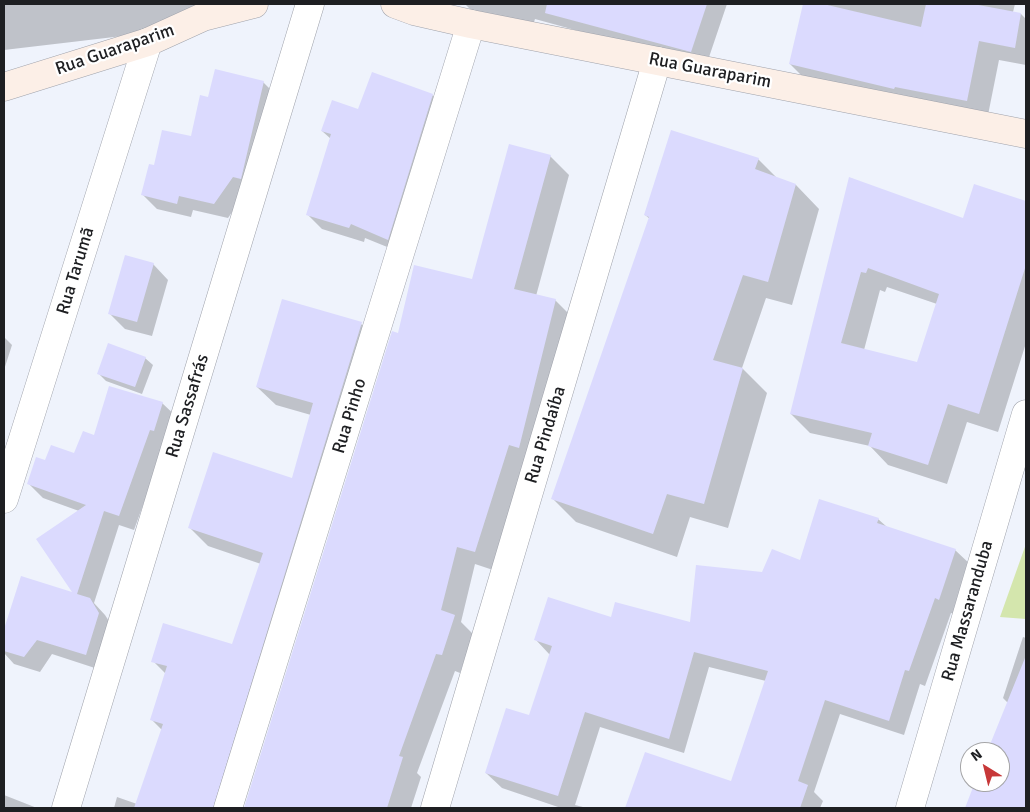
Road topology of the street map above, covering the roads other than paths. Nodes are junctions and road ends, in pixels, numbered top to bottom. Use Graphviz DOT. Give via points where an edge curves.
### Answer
graph roads {
  1 [pos="254,4"];
  2 [pos="310,4"];
  3 [pos="395,4"];
  4 [pos="471,24"];
  5 [pos="148,42"];
  6 [pos="658,61"];
  7 [pos="4,87"];
  8 [pos="1026,134"];
  9 [pos="1026,414"];
  10 [pos="4,499"];
  11 [pos="66,808"];
  12 [pos="228,808"];
  13 [pos="434,808"];
  14 [pos="910,808"];
  1 -- 5 [label="street, Rua Guaraparim" via="203,17"];
  2 -- 11 [label="street, Rua Sassafrás"];
  3 -- 4 [label="street, Rua Guaraparim"];
  4 -- 6 [label="street, Rua Guaraparim"];
  4 -- 12 [label="street, Rua Pinho"];
  5 -- 7 [label="street, Rua Guaraparim"];
  5 -- 10 [label="street, Rua Tarumã"];
  6 -- 8 [label="street, Rua Guaraparim"];
  6 -- 13 [label="street, Rua Pindaíba"];
  9 -- 14 [label="street, Rua Massaranduba"];
}
